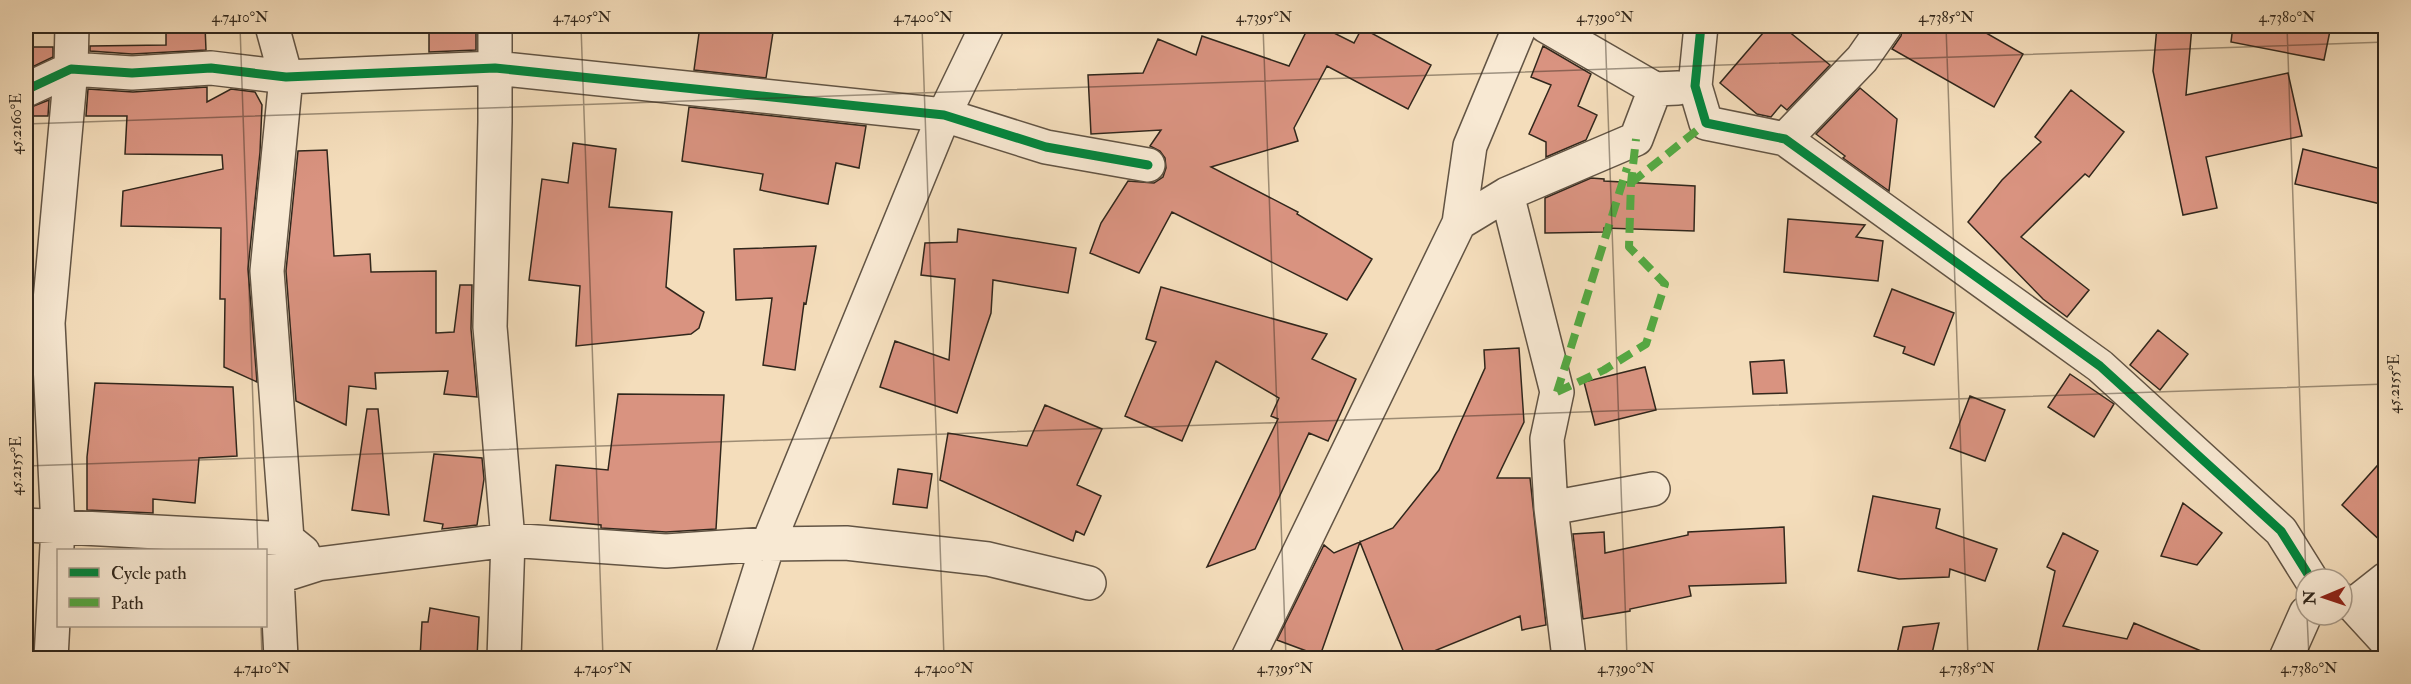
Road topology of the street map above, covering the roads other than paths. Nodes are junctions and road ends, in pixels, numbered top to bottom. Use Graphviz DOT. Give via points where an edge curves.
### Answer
graph roads {
  1 [pos="72,26"];
  2 [pos="272,26"];
  3 [pos="495,26"];
  4 [pos="987,26"];
  5 [pos="1520,26"];
  6 [pos="1546,26"];
  7 [pos="1701,26"];
  8 [pos="1885,26"];
  9 [pos="495,68"];
  10 [pos="71,69"];
  11 [pos="286,77"];
  12 [pos="1695,86"];
  13 [pos="1655,89"];
  14 [pos="26,90"];
  15 [pos="944,115"];
  16 [pos="1785,139"];
  17 [pos="1148,165"];
  18 [pos="1507,194"];
  19 [pos="1459,223"];
  20 [pos="1653,489"];
  21 [pos="1551,508"];
  22 [pos="26,525"];
  23 [pos="58,527"];
  24 [pos="287,539"];
  25 [pos="508,540"];
  26 [pos="768,544"];
  27 [pos="318,564"];
  28 [pos="2304,567"];
  29 [pos="277,577"];
  30 [pos="2385,579"];
  31 [pos="1089,583"];
  32 [pos="2354,599"];
  33 [pos="2354,609"];
  34 [pos="2300,627"];
  35 [pos="2385,641"];
  36 [pos="51,658"];
  37 [pos="281,658"];
  38 [pos="504,658"];
  39 [pos="732,658"];
  40 [pos="1248,658"];
  41 [pos="1569,658"];
  42 [pos="2286,658"];
  1 -- 10 [label="street"];
  2 -- 11 [label="street"];
  3 -- 9 [label="street"];
  4 -- 15 [label="street"];
  5 -- 19 [label="street" via="1470,146"];
  6 -- 13 [label="street"];
  7 -- 12 [label="street"];
  8 -- 16 [label="street" via="1862,59"];
  9 -- 11 [label="street"];
  9 -- 15 [label="street"];
  9 -- 25 [label="street" via="490,327"];
  10 -- 11 [label="street" via="132,73 211,68"];
  10 -- 14 [label="street"];
  10 -- 23 [label="street" via="48,323"];
  11 -- 24 [label="street" via="267,271"];
  12 -- 13 [label="street"];
  12 -- 16 [label="street" via="1706,123"];
  13 -- 18 [label="street" via="1636,139"];
  15 -- 17 [label="street" via="1046,147"];
  15 -- 26 [label="street"];
  16 -- 28 [label="street" via="2100,366 2281,531"];
  18 -- 19 [label="street"];
  18 -- 21 [label="street" via="1557,392 1547,439"];
  19 -- 40 [label="street"];
  20 -- 21 [label="street"];
  21 -- 41 [label="street"];
  22 -- 23 [label="street"];
  23 -- 24 [label="street"];
  23 -- 36 [label="street"];
  24 -- 27 [label="street"];
  24 -- 29 [label="street"];
  25 -- 26 [label="street" via="666,551"];
  25 -- 27 [label="street"];
  25 -- 38 [label="street"];
  26 -- 31 [label="street" via="846,543 988,559"];
  26 -- 39 [label="street"];
  27 -- 29 [label="street"];
  29 -- 37 [label="street"];
  30 -- 32 [label="street"];
  33 -- 35 [label="street"];
  34 -- 42 [label="street"];
}
